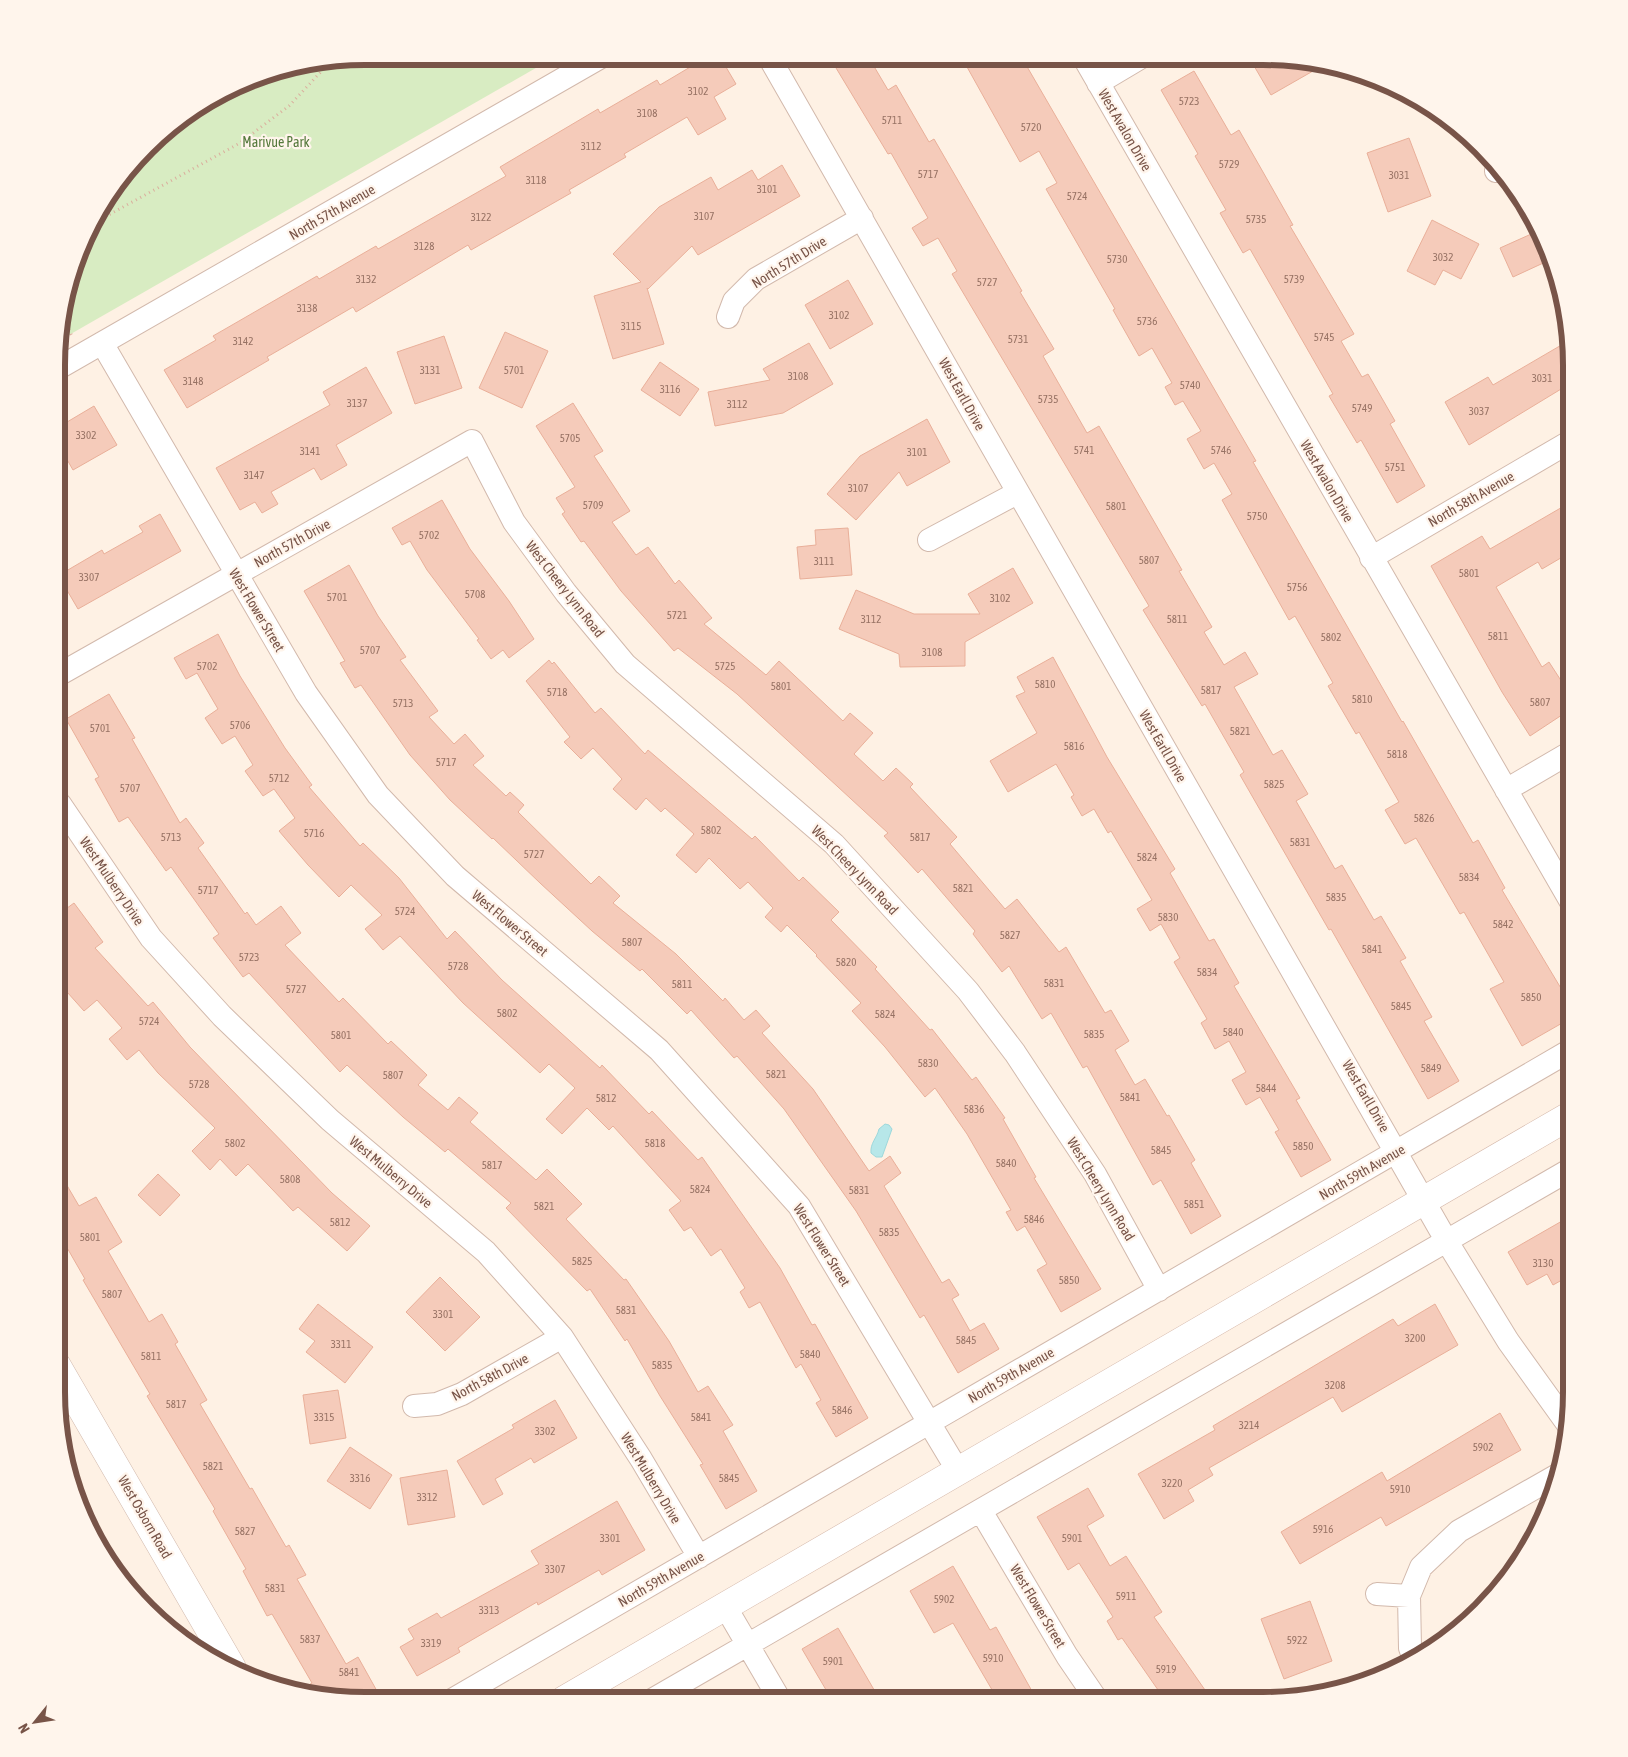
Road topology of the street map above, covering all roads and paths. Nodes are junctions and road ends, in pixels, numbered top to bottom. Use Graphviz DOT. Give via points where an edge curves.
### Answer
graph roads {
  1 [pos="587,65"];
  2 [pos="774,65"];
  3 [pos="1088,65"];
  4 [pos="1128,65"];
  5 [pos="324,68"];
  6 [pos="1098,83"];
  7 [pos="104,218"];
  8 [pos="862,218"];
  9 [pos="728,317"];
  10 [pos="102,343"];
  11 [pos="65,364"];
  12 [pos="472,441"];
  13 [pos="1563,446"];
  14 [pos="1017,493"];
  15 [pos="929,540"];
  16 [pos="1371,558"];
  17 [pos="236,574"];
  18 [pos="65,671"];
  19 [pos="1563,757"];
  20 [pos="1506,790"];
  21 [pos="65,811"];
  22 [pos="1563,888"];
  23 [pos="1563,1055"];
  24 [pos="1563,1120"];
  25 [pos="1398,1151"];
  26 [pos="1563,1174"];
  27 [pos="1424,1200"];
  28 [pos="1446,1240"];
  29 [pos="1159,1290"];
  30 [pos="562,1337"];
  31 [pos="65,1380"];
  32 [pos="414,1406"];
  33 [pos="1562,1416"];
  34 [pos="930,1422"];
  35 [pos="958,1471"];
  36 [pos="1550,1479"];
  37 [pos="981,1511"];
  38 [pos="699,1557"];
  39 [pos="1377,1594"];
  40 [pos="1409,1596"];
  41 [pos="725,1606"];
  42 [pos="748,1644"];
  43 [pos="1412,1653"];
  44 [pos="226,1658"];
  45 [pos="466,1692"];
  46 [pos="578,1692"];
  47 [pos="666,1692"];
  48 [pos="775,1692"];
  49 [pos="1092,1692"];
  1 -- 10 [label="street, North 57th Avenue"];
  2 -- 8 [label="street, West Earll Drive"];
  3 -- 6 [label="street, West Avalon Drive"];
  4 -- 6 [label="street"];
  5 -- 7 [label="path" via="289,106 240,143"];
  6 -- 16 [label="street, West Avalon Drive"];
  8 -- 9 [label="street, North 57th Drive" via="756,279 734,300"];
  8 -- 14 [label="street, West Earll Drive"];
  10 -- 11 [label="street, North 57th Avenue"];
  10 -- 17 [label="street, West Flower Street"];
  12 -- 17 [label="street, North 57th Drive"];
  12 -- 29 [label="street, West Cheery Lynn Road" via="514,522 566,593 625,664 834,844 968,991 1095,1174"];
  13 -- 16 [label="street, North 58th Avenue"];
  14 -- 15 [label="street"];
  14 -- 25 [label="street, West Earll Drive"];
  16 -- 20 [label="street, West Avalon Drive"];
  17 -- 18 [label="street, North 57th Drive"];
  17 -- 34 [label="street, West Flower Street" via="306,693 378,795 454,876 659,1050 799,1206"];
  19 -- 20 [label="street"];
  20 -- 22 [label="street, West Avalon Drive"];
  21 -- 30 [label="street, West Mulberry Drive" via="151,938 222,1016 330,1120 486,1252"];
  23 -- 25 [label="street, North 59th Avenue"];
  24 -- 27 [label="main road"];
  25 -- 27 [label="street, West Earll Drive"];
  25 -- 29 [label="street, North 59th Avenue"];
  26 -- 28 [label="street"];
  27 -- 28 [label="street, West Earll Drive"];
  27 -- 35 [label="main road"];
  28 -- 33 [label="street, West Earll Drive" via="1508,1341"];
  28 -- 37 [label="street"];
  29 -- 34 [label="street, North 59th Avenue"];
  30 -- 32 [label="street, North 58th Drive" via="462,1394 437,1404"];
  30 -- 38 [label="street, West Mulberry Drive" via="641,1459"];
  31 -- 44 [label="main road, West Osborn Road"];
  34 -- 35 [label="street, West Flower Street"];
  34 -- 38 [label="street, North 59th Avenue"];
  35 -- 41 [label="main road"];
  36 -- 40 [label="street" via="1459,1531 1421,1567"];
  37 -- 42 [label="street"];
  37 -- 49 [label="street, West Flower Street"];
  38 -- 45 [label="street, North 59th Avenue"];
  39 -- 40 [label="street"];
  40 -- 43 [label="street"];
  41 -- 42 [label="street"];
  41 -- 46 [label="main road"];
  42 -- 47 [label="street"];
  42 -- 48 [label="street"];
}
